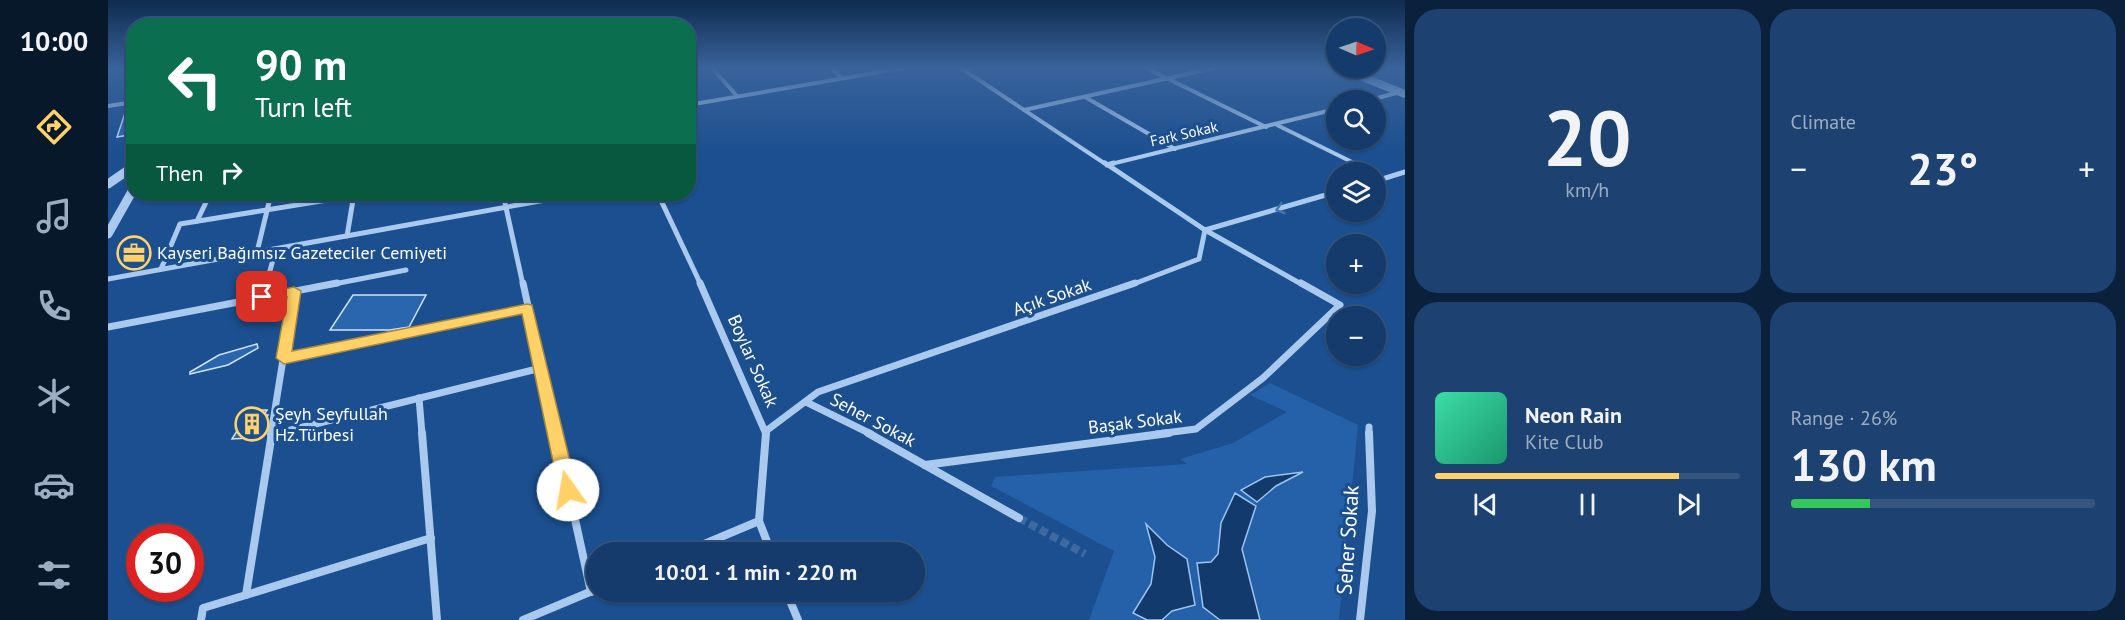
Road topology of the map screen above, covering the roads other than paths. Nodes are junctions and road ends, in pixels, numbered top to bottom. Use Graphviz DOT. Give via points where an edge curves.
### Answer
graph roads {
  1 [pos="732,97"];
  2 [pos="1004,97"];
  3 [pos="1084,97"];
  4 [pos="1204,97"];
  5 [pos="126,103"];
  6 [pos="696,104"];
  7 [pos="108,106"];
  8 [pos="1024,110"];
  9 [pos="1326,112"];
  10 [pos="1276,125"];
  11 [pos="1267,127"];
  12 [pos="1175,149"];
  13 [pos="1352,162"];
  14 [pos="1106,165"];
  15 [pos="126,172"];
  16 [pos="1405,172"];
  17 [pos="1386,178"];
  18 [pos="108,184"];
  19 [pos="1326,195"];
  20 [pos="127,201"];
  21 [pos="207,201"];
  22 [pos="269,201"];
  23 [pos="313,201"];
  24 [pos="353,201"];
  25 [pos="505,201"];
  26 [pos="540,201"];
  27 [pos="661,201"];
  28 [pos="506,207"];
  29 [pos="267,209"];
  30 [pos="197,221"];
  31 [pos="1205,230"];
  32 [pos="108,234"];
  33 [pos="347,236"];
  34 [pos="276,249"];
  35 [pos="257,252"];
  36 [pos="161,269"];
  37 [pos="406,270"];
  38 [pos="108,279"];
  39 [pos="294,291"];
  40 [pos="262,297"];
  41 [pos="527,308"];
  42 [pos="108,327"];
  43 [pos="284,358"];
  44 [pos="541,368"];
  45 [pos="419,398"];
  46 [pos="806,402"];
  47 [pos="1369,427"];
  48 [pos="766,431"];
  49 [pos="271,435"];
  50 [pos="925,465"];
  51 [pos="1019,518"];
  52 [pos="759,521"];
  53 [pos="431,538"];
  54 [pos="709,542"];
  55 [pos="767,542"];
  56 [pos="586,556"];
  57 [pos="586,593"];
  58 [pos="246,595"];
  59 [pos="791,602"];
  60 [pos="201,620"];
  61 [pos="437,620"];
  62 [pos="523,620"];
  63 [pos="798,620"];
  64 [pos="1360,620"];
  1 -- 6 [label="street"];
  2 -- 8 [label="street"];
  3 -- 8 [label="street"];
  3 -- 12 [label="street"];
  4 -- 11 [label="street"];
  5 -- 7 [label="street"];
  8 -- 14 [label="street"];
  9 -- 10 [label="street, Fark Sokak"];
  10 -- 11 [label="street, Fark Sokak"];
  10 -- 13 [label="street"];
  11 -- 12 [label="street, Fark Sokak"];
  12 -- 14 [label="street, Fark Sokak"];
  14 -- 31 [label="street"];
  15 -- 18 [label="street"];
  16 -- 17 [label="street"];
  19 -- 31 [label="street, one-way"];
  20 -- 32 [label="street"];
  21 -- 30 [label="street"];
  22 -- 29 [label="street"];
  23 -- 29 [label="street"];
  24 -- 33 [label="street"];
  25 -- 28 [label="street"];
  26 -- 28 [label="street"];
  27 -- 48 [label="street, Boylar Sokak"];
  28 -- 33 [label="street"];
  28 -- 41 [label="street"];
  29 -- 30 [label="street"];
  29 -- 35 [label="street"];
  30 -- 36 [label="street" via="180,224"];
  31 -- 46 [label="street, Açık Sokak" via="1199,259 818,392"];
  31 -- 50 [label="street, Başak Sokak" via="1340,305 1263,378 1196,429"];
  33 -- 34 [label="street"];
  34 -- 35 [label="street"];
  34 -- 40 [label="street"];
  35 -- 36 [label="street"];
  36 -- 38 [label="street"];
  37 -- 39 [label="street"];
  39 -- 40 [label="street"];
  39 -- 43 [label="street"];
  40 -- 42 [label="street"];
  41 -- 43 [label="street"];
  41 -- 44 [label="street"];
  43 -- 49 [label="street"];
  44 -- 45 [label="street"];
  44 -- 56 [label="street"];
  45 -- 49 [label="street"];
  45 -- 53 [label="street"];
  46 -- 48 [label="street, Açık Sokak"];
  46 -- 50 [label="street, Seher Sokak"];
  47 -- 64 [label="street, Seher Sokak" via="1372,511"];
  48 -- 52 [label="street, Boylar Sokak"];
  49 -- 58 [label="street"];
  50 -- 51 [label="street, Seher Sokak"];
  52 -- 54 [label="street"];
  52 -- 55 [label="street, Boylar Sokak"];
  53 -- 58 [label="street"];
  53 -- 61 [label="street"];
  57 -- 62 [label="street"];
  58 -- 60 [label="street" via="203,608"];
  59 -- 63 [label="street"];
}
